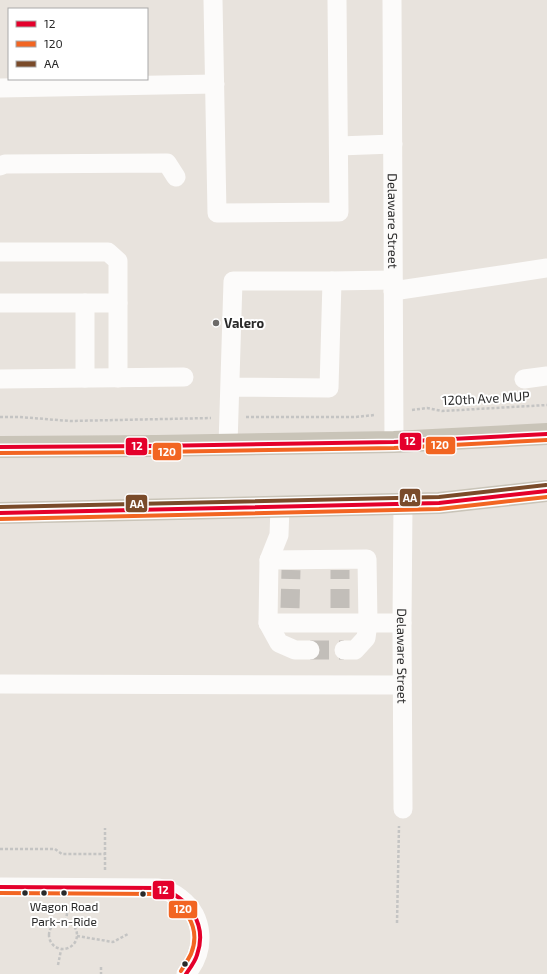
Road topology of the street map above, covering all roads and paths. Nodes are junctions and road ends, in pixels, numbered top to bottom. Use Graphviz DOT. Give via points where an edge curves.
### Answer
graph roads {
  1 [pos="213,0"];
  2 [pos="337,0"];
  3 [pos="392,0"];
  4 [pos="215,84"];
  5 [pos="0,88"];
  6 [pos="393,144"];
  7 [pos="339,146"];
  8 [pos="0,166"];
  9 [pos="176,177"];
  10 [pos="0,252"];
  11 [pos="547,268"];
  12 [pos="332,281"];
  13 [pos="393,285"];
  14 [pos="0,303"];
  15 [pos="85,303"];
  16 [pos="118,303"];
  17 [pos="547,376"];
  18 [pos="184,377"];
  19 [pos="86,378"];
  20 [pos="118,378"];
  21 [pos="0,379"];
  22 [pos="524,380"];
  23 [pos="230,387"];
  24 [pos="547,405"];
  25 [pos="427,408"];
  26 [pos="547,434"];
  27 [pos="394,442"];
  28 [pos="228,445"];
  29 [pos="0,447"];
  30 [pos="547,491"];
  31 [pos="403,504"];
  32 [pos="280,507"];
  33 [pos="0,513"];
  34 [pos="269,560"];
  35 [pos="368,623"];
  36 [pos="402,623"];
  37 [pos="268,624"];
  38 [pos="310,650"];
  39 [pos="344,650"];
  40 [pos="0,684"];
  41 [pos="402,685"];
  42 [pos="403,809"];
  43 [pos="105,828"];
  44 [pos="0,849"];
  45 [pos="105,854"];
  46 [pos="105,862"];
  47 [pos="0,887"];
  48 [pos="68,906"];
  49 [pos="66,921"];
  50 [pos="397,923"];
  51 [pos="128,934"];
  52 [pos="77,936"];
  53 [pos="61,950"];
  54 [pos="58,965"];
  55 [pos="101,967"];
  56 [pos="101,974"];
  57 [pos="188,974"];
  1 -- 4 [label="street"];
  2 -- 7 [label="street"];
  3 -- 6 [label="street, Delaware Street"];
  4 -- 5 [label="street"];
  4 -- 7 [label="street" via="217,213 339,212"];
  6 -- 7 [label="street"];
  6 -- 13 [label="street, Delaware Street"];
  8 -- 9 [label="street" via="167,163"];
  10 -- 16 [label="street" via="108,252 118,261"];
  11 -- 13 [label="street"];
  12 -- 13 [label="street"];
  12 -- 23 [label="street" via="233,281"];
  12 -- 23 [label="street" via="329,388"];
  13 -- 27 [label="street, Delaware Street"];
  14 -- 15 [label="street"];
  15 -- 16 [label="street"];
  15 -- 19 [label="street"];
  16 -- 20 [label="street"];
  17 -- 22 [label="street"];
  18 -- 20 [label="street"];
  19 -- 20 [label="street"];
  19 -- 21 [label="street"];
  23 -- 28 [label="street"];
  24 -- 25 [label="path, 120th Ave MUP" via="442,411"];
  26 -- 27 [label="main road"];
  27 -- 28 [label="main road"];
  28 -- 29 [label="main road"];
  30 -- 31 [label="main road"];
  31 -- 32 [label="main road"];
  31 -- 36 [label="street, Delaware Street"];
  32 -- 33 [label="main road"];
  32 -- 34 [label="street" via="279,535"];
  34 -- 35 [label="street" via="290,565 340,565 367,559"];
  34 -- 37 [label="street"];
  35 -- 36 [label="street"];
  35 -- 37 [label="street" via="340,616 289,615"];
  35 -- 39 [label="street" via="366,638 355,650"];
  36 -- 41 [label="street, Delaware Street"];
  37 -- 38 [label="street" via="278,643 296,650"];
  40 -- 41 [label="street"];
  41 -- 42 [label="street, Delaware Street"];
  42 -- 50 [label="path" via="399,820"];
  43 -- 45 [label="path"];
  44 -- 45 [label="path" via="55,849 62,854"];
  45 -- 46 [label="path"];
  47 -- 57 [label="street" via="158,888 170,892 189,906 200,928 199,949"];
  48 -- 49 [label="path"];
  49 -- 52 [label="path" via="73,925"];
  49 -- 53 [label="path" via="57,923 49,933 50,942"];
  51 -- 52 [label="path" via="113,942"];
  52 -- 53 [label="path" via="75,944"];
  53 -- 54 [label="path"];
  55 -- 56 [label="path"];
}
